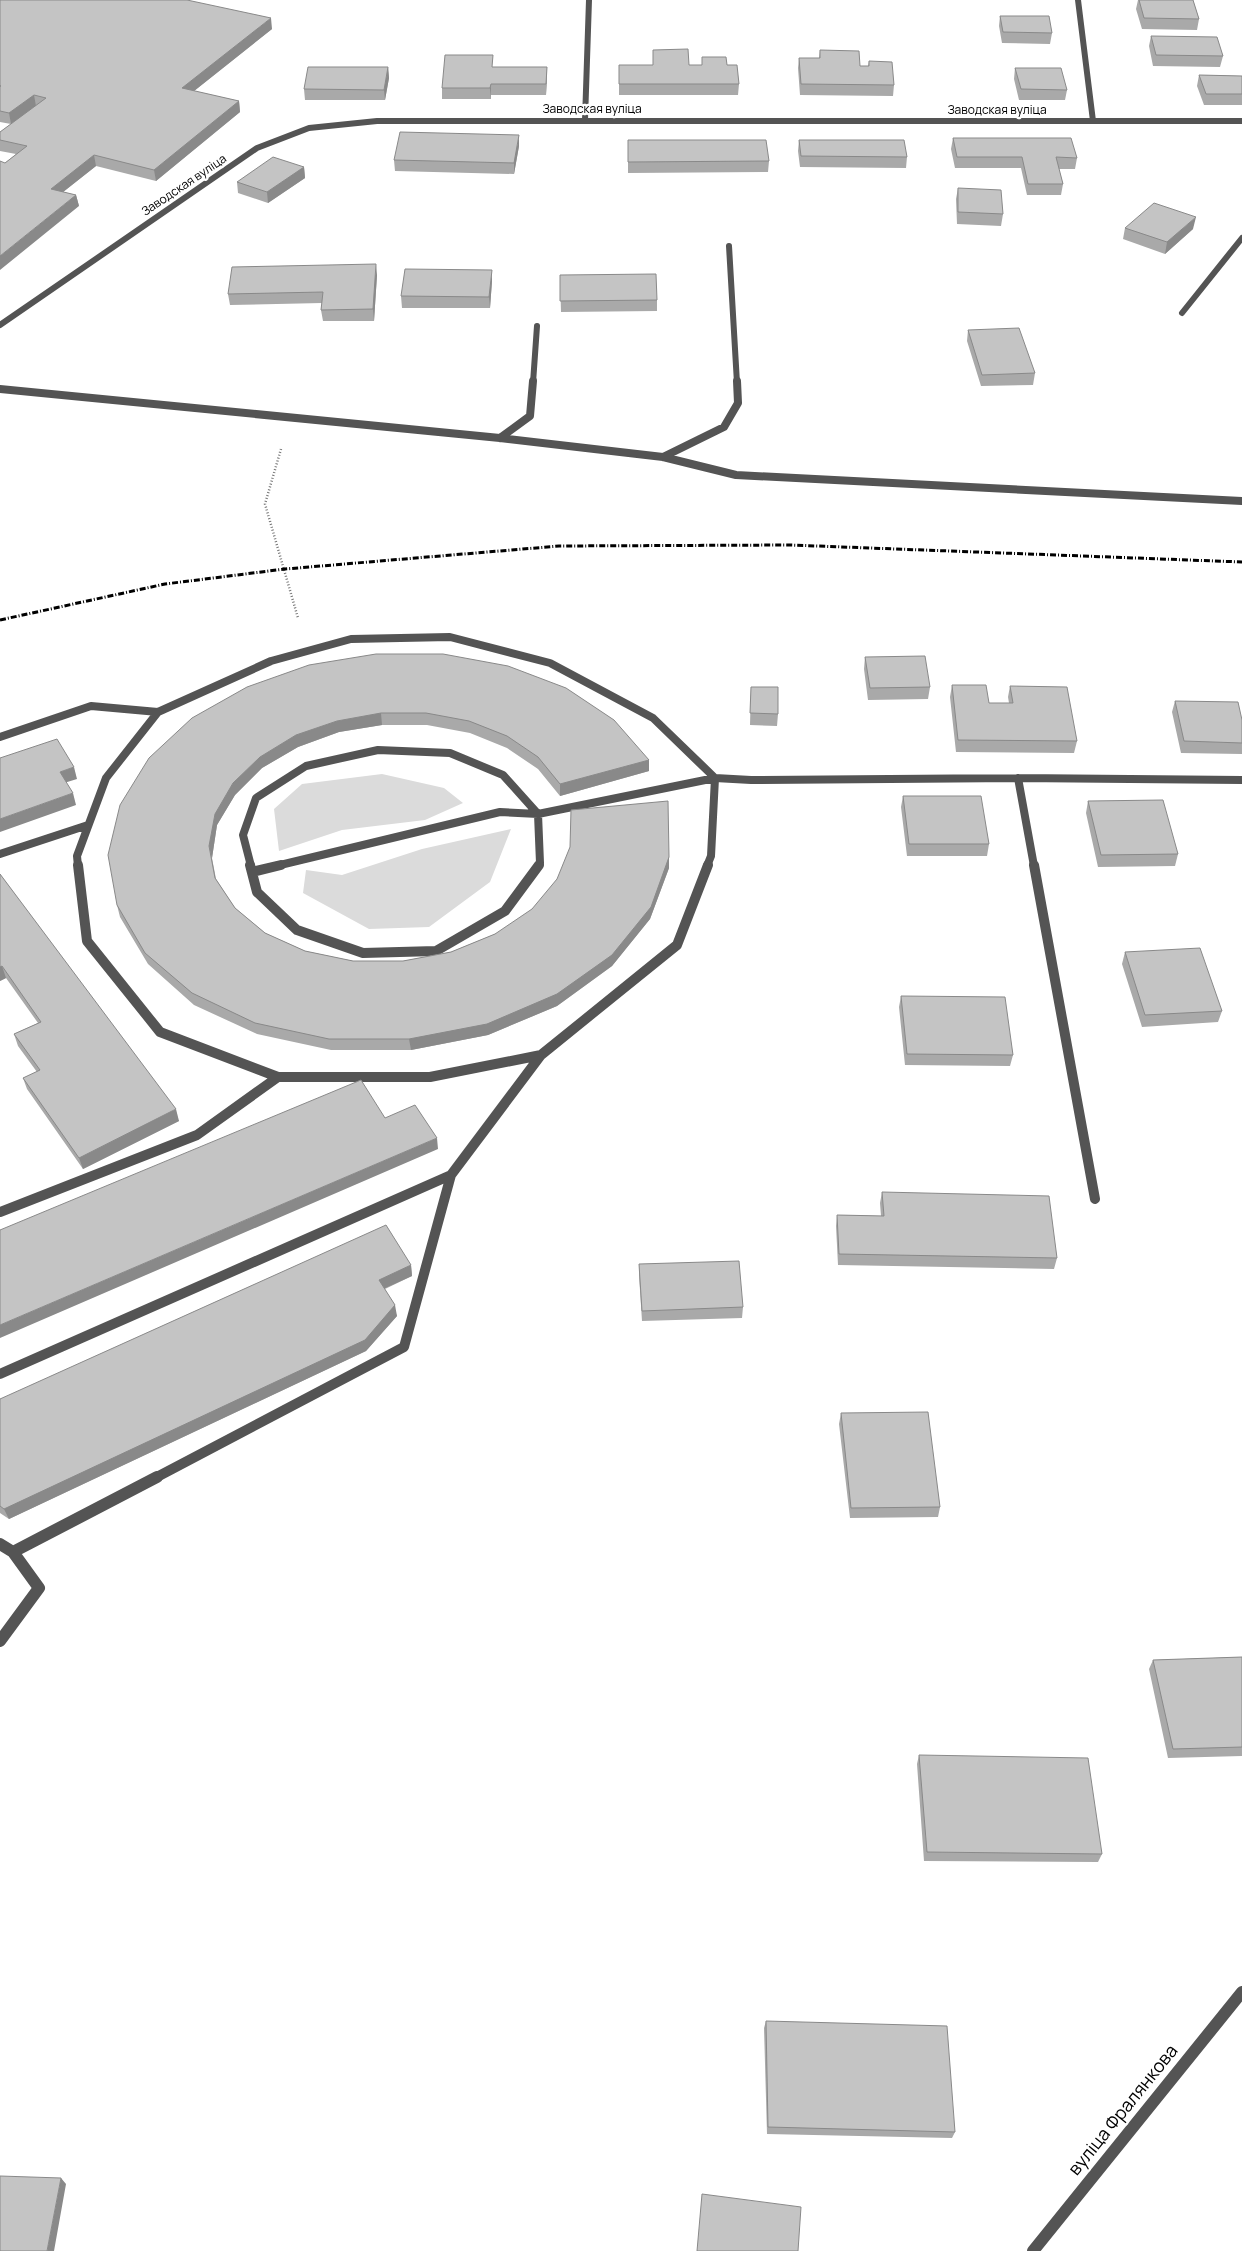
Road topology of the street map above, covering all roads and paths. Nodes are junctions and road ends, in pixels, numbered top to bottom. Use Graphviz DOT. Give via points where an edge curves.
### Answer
graph roads {
  1 [pos="589,0"];
  2 [pos="1078,0"];
  3 [pos="585,120"];
  4 [pos="1093,121"];
  5 [pos="1242,121"];
  6 [pos="1242,238"];
  7 [pos="729,246"];
  8 [pos="1182,313"];
  9 [pos="0,325"];
  10 [pos="537,326"];
  11 [pos="0,389"];
  12 [pos="290,417"];
  13 [pos="500,438"];
  14 [pos="663,456"];
  15 [pos="1242,501"];
  16 [pos="307,651"];
  17 [pos="158,712"];
  18 [pos="0,737"];
  19 [pos="715,778"];
  20 [pos="1018,778"];
  21 [pos="1242,780"];
  22 [pos="538,814"];
  23 [pos="88,825"];
  24 [pos="0,854"];
  25 [pos="252,872"];
  26 [pos="541,1055"];
  27 [pos="278,1077"];
  28 [pos="451,1175"];
  29 [pos="1095,1199"];
  30 [pos="0,1212"];
  31 [pos="0,1374"];
  32 [pos="0,1544"];
  33 [pos="13,1552"];
  34 [pos="0,1641"];
  35 [pos="1242,1992"];
  36 [pos="1033,2251"];
  1 -- 3 [label="street"];
  2 -- 4 [label="street"];
  3 -- 4 [label="street, Заводская вуліца"];
  3 -- 9 [label="street, Заводская вуліца" via="377,121 309,128 257,148"];
  4 -- 5 [label="street, Заводская вуліца"];
  6 -- 8 [label="street"];
  7 -- 14 [label="street" via="738,403 724,427"];
  10 -- 13 [label="street" via="530,416"];
  11 -- 12 [label="street"];
  12 -- 13 [label="street"];
  12 -- 16 [label="path" via="265,504"];
  13 -- 14 [label="street"];
  14 -- 15 [label="street" via="736,474"];
  16 -- 17 [label="street" via="271,661"];
  16 -- 19 [label="street" via="351,639 450,637 550,663 653,718"];
  17 -- 18 [label="street" via="91,706"];
  17 -- 23 [label="street" via="106,778"];
  19 -- 20 [label="street"];
  19 -- 22 [label="street"];
  19 -- 26 [label="street" via="711,856 677,945"];
  20 -- 21 [label="street"];
  20 -- 29 [label="street"];
  22 -- 25 [label="street" via="500,812"];
  22 -- 25 [label="street" via="503,774 450,753 378,750 306,766 256,798 243,835"];
  22 -- 25 [label="street" via="540,863 506,911 436,951 363,953 297,930 257,892"];
  23 -- 24 [label="street"];
  23 -- 27 [label="street" via="77,856 87,940 160,1032"];
  26 -- 27 [label="street" via="430,1077"];
  26 -- 28 [label="street"];
  27 -- 30 [label="street" via="197,1135"];
  28 -- 31 [label="street"];
  28 -- 33 [label="street" via="404,1346"];
  32 -- 33 [label="street"];
  33 -- 34 [label="street" via="39,1588"];
  35 -- 36 [label="street, вуліца Фралянкова"];
}
